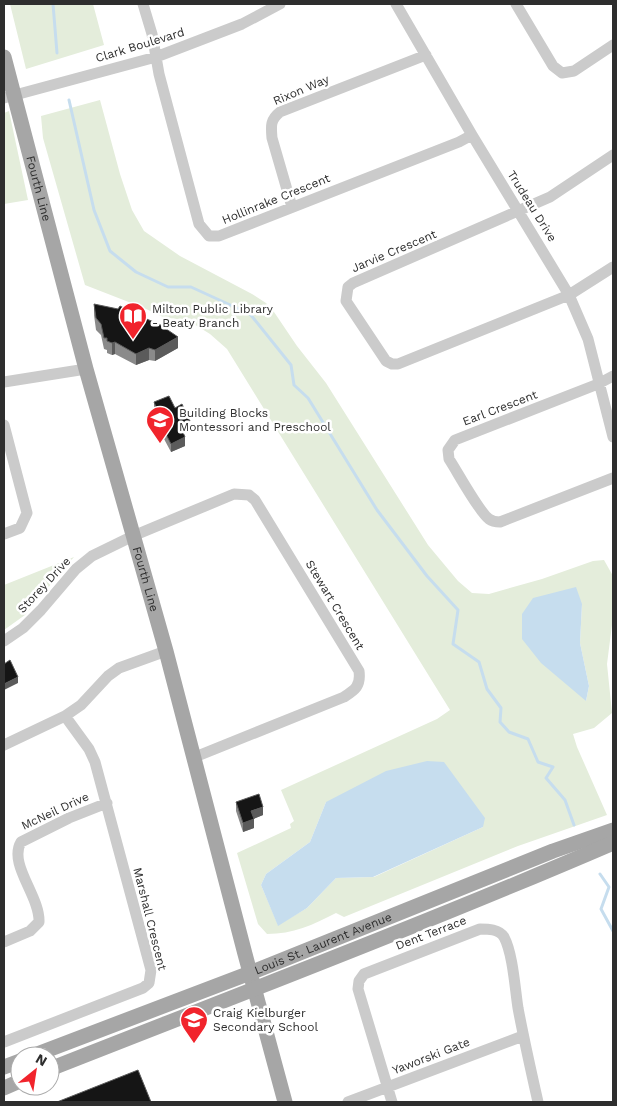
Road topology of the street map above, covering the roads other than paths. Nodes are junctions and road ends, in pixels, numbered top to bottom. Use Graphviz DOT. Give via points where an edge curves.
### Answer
graph roads {
  1 [pos="143,4"];
  2 [pos="280,4"];
  3 [pos="396,4"];
  4 [pos="516,4"];
  5 [pos="613,45"];
  6 [pos="426,55"];
  7 [pos="4,57"];
  8 [pos="156,57"];
  9 [pos="9,96"];
  10 [pos="472,135"];
  11 [pos="613,155"];
  12 [pos="292,207"];
  13 [pos="519,212"];
  14 [pos="613,267"];
  15 [pos="569,295"];
  16 [pos="86,369"];
  17 [pos="613,376"];
  18 [pos="4,382"];
  19 [pos="598,384"];
  20 [pos="4,425"];
  21 [pos="613,437"];
  22 [pos="613,478"];
  23 [pos="4,534"];
  24 [pos="133,536"];
  25 [pos="4,641"];
  26 [pos="166,650"];
  27 [pos="65,716"];
  28 [pos="4,746"];
  29 [pos="195,757"];
  30 [pos="107,803"];
  31 [pos="613,830"];
  32 [pos="613,843"];
  33 [pos="4,942"];
  34 [pos="250,973"];
  35 [pos="255,990"];
  36 [pos="523,1036"];
  37 [pos="4,1042"];
  38 [pos="58,1046"];
  39 [pos="60,1066"];
  40 [pos="387,1087"];
  41 [pos="286,1102"];
  42 [pos="348,1102"];
  43 [pos="392,1102"];
  44 [pos="538,1102"];
  1 -- 8 [label="street"];
  2 -- 8 [label="street, Clark Boulevard" via="242,24"];
  3 -- 6 [label="street, Trudeau Drive"];
  4 -- 5 [label="street" via="552,66 562,73 574,71"];
  6 -- 10 [label="street, Trudeau Drive"];
  6 -- 12 [label="street, Rixon Way" via="273,117 272,138"];
  7 -- 9 [label="main road, Fourth Line"];
  8 -- 9 [label="street, Clark Boulevard"];
  8 -- 12 [label="street, Hollinrake Crescent" via="204,233 218,236"];
  9 -- 16 [label="main road, Fourth Line"];
  10 -- 12 [label="street, Hollinrake Crescent"];
  10 -- 13 [label="street, Trudeau Drive"];
  11 -- 13 [label="street" via="550,198"];
  13 -- 15 [label="street, Trudeau Drive"];
  13 -- 15 [label="street, Jarvie Crescent" via="353,283 348,287 346,301 386,361 398,364"];
  14 -- 15 [label="street"];
  15 -- 19 [label="street, Trudeau Drive" via="588,339"];
  16 -- 18 [label="street"];
  16 -- 24 [label="main road, Fourth Line"];
  17 -- 19 [label="street"];
  19 -- 21 [label="street, Trudeau Drive"];
  19 -- 22 [label="street, Earl Crescent" via="455,440 448,450 449,459 484,514 495,522"];
  20 -- 23 [label="street" via="27,514 20,528"];
  24 -- 25 [label="street, Storey Drive" via="92,556 76,569 23,628"];
  24 -- 26 [label="main road, Fourth Line"];
  24 -- 29 [label="street, Stewart Crescent" via="234,494 249,495 359,671 358,687 344,697"];
  26 -- 27 [label="street" via="119,668"];
  26 -- 29 [label="main road, Fourth Line"];
  27 -- 28 [label="street"];
  27 -- 30 [label="street, Marshall Crescent" via="92,756"];
  29 -- 34 [label="main road, Fourth Line"];
  30 -- 33 [label="street, McNeil Drive" via="70,818 18,846 17,858 37,908 39,922 30,931"];
  30 -- 37 [label="street, Marshall Crescent" via="151,970 149,983"];
  31 -- 34 [label="main road, Louis St. Laurent Avenue"];
  32 -- 35 [label="main road, Louis St. Laurent Avenue"];
  34 -- 35 [label="main road, Fourth Line"];
  34 -- 38 [label="main road, Louis St. Laurent Avenue"];
  35 -- 39 [label="main road, Louis St. Laurent Avenue"];
  35 -- 41 [label="main road, Fourth Line"];
  36 -- 40 [label="street, Yaworski Gate"];
  36 -- 40 [label="street, Dent Terrace" via="503,936 496,930 480,929 364,974 359,981 358,989"];
  36 -- 44 [label="street, Dent Terrace"];
  40 -- 42 [label="street, Yaworski Gate"];
  40 -- 43 [label="street, Dent Terrace"];
}
